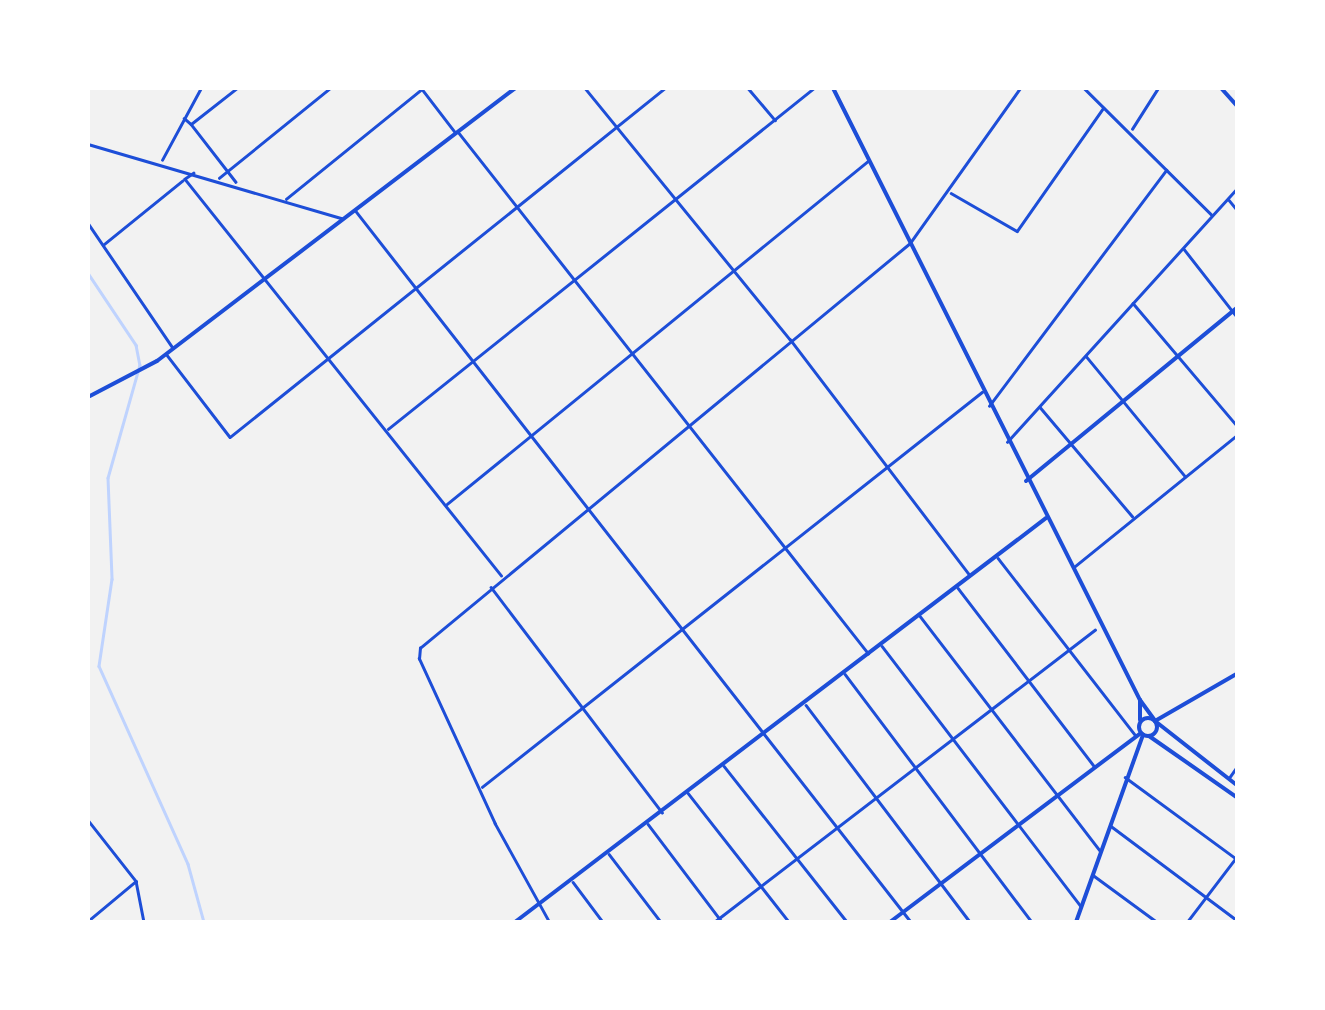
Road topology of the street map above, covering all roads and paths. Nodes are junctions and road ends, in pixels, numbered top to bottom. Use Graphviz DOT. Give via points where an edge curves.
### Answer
graph roads {
  1 [pos="200,88"];
  2 [pos="237,88"];
  3 [pos="330,88"];
  4 [pos="422,88"];
  5 [pos="515,88"];
  6 [pos="585,88"];
  7 [pos="666,88"];
  8 [pos="748,88"];
  9 [pos="814,88"];
  10 [pos="833,88"];
  11 [pos="1020,88"];
  12 [pos="1084,88"];
  13 [pos="1158,88"];
  14 [pos="1221,88"];
  15 [pos="1238,106"];
  16 [pos="1104,108"];
  17 [pos="184,118"];
  18 [pos="775,120"];
  19 [pos="191,124"];
  20 [pos="618,126"];
  21 [pos="1131,130"];
  22 [pos="456,132"];
  23 [pos="88,144"];
  24 [pos="868,161"];
  25 [pos="161,162"];
  26 [pos="228,170"];
  27 [pos="1166,170"];
  28 [pos="194,172"];
  29 [pos="185,179"];
  30 [pos="218,179"];
  31 [pos="238,186"];
  32 [pos="1238,187"];
  33 [pos="949,191"];
  34 [pos="676,198"];
  35 [pos="1228,199"];
  36 [pos="284,200"];
  37 [pos="354,209"];
  38 [pos="515,209"];
  39 [pos="1238,211"];
  40 [pos="1212,215"];
  41 [pos="341,218"];
  42 [pos="88,223"];
  43 [pos="910,244"];
  44 [pos="102,246"];
  45 [pos="1183,248"];
  46 [pos="732,267"];
  47 [pos="263,277"];
  48 [pos="573,280"];
  49 [pos="420,286"];
  50 [pos="1132,302"];
  51 [pos="1235,310"];
  52 [pos="1238,318"];
  53 [pos="790,339"];
  54 [pos="173,348"];
  55 [pos="634,352"];
  56 [pos="166,354"];
  57 [pos="1084,355"];
  58 [pos="1178,356"];
  59 [pos="476,357"];
  60 [pos="330,358"];
  61 [pos="982,392"];
  62 [pos="88,397"];
  63 [pos="1124,400"];
  64 [pos="1038,405"];
  65 [pos="988,406"];
  66 [pos="690,422"];
  67 [pos="1238,428"];
  68 [pos="388,429"];
  69 [pos="534,434"];
  70 [pos="1238,434"];
  71 [pos="1007,442"];
  72 [pos="1070,443"];
  73 [pos="888,468"];
  74 [pos="1185,476"];
  75 [pos="1026,481"];
  76 [pos="447,504"];
  77 [pos="590,504"];
  78 [pos="1133,517"];
  79 [pos="1046,518"];
  80 [pos="788,548"];
  81 [pos="997,557"];
  82 [pos="1073,568"];
  83 [pos="502,576"];
  84 [pos="971,576"];
  85 [pos="490,586"];
  86 [pos="957,587"];
  87 [pos="920,614"];
  88 [pos="686,630"];
  89 [pos="1095,630"];
  90 [pos="881,645"];
  91 [pos="1067,652"];
  92 [pos="869,654"];
  93 [pos="844,673"];
  94 [pos="1238,673"];
  95 [pos="1027,680"];
  96 [pos="1140,700"];
  97 [pos="805,704"];
  98 [pos="989,709"];
  99 [pos="583,710"];
  100 [pos="1155,722"];
  101 [pos="1140,723"];
  102 [pos="764,734"];
  103 [pos="1142,735"];
  104 [pos="951,739"];
  105 [pos="724,765"];
  106 [pos="1238,765"];
  107 [pos="1094,766"];
  108 [pos="914,767"];
  109 [pos="1126,776"];
  110 [pos="1228,779"];
  111 [pos="1238,786"];
  112 [pos="481,788"];
  113 [pos="688,792"];
  114 [pos="1055,795"];
  115 [pos="876,796"];
  116 [pos="1238,798"];
  117 [pos="662,812"];
  118 [pos="88,820"];
  119 [pos="648,824"];
  120 [pos="1016,825"];
  121 [pos="1110,825"];
  122 [pos="835,827"];
  123 [pos="1100,851"];
  124 [pos="609,854"];
  125 [pos="977,854"];
  126 [pos="1237,858"];
  127 [pos="795,859"];
  128 [pos="1092,874"];
  129 [pos="136,881"];
  130 [pos="573,882"];
  131 [pos="940,883"];
  132 [pos="759,884"];
  133 [pos="1206,897"];
  134 [pos="1082,907"];
  135 [pos="535,908"];
  136 [pos="903,912"];
  137 [pos="721,920"];
  138 [pos="88,921"];
  139 [pos="1238,921"];
  140 [pos="144,922"];
  141 [pos="516,922"];
  142 [pos="549,922"];
  143 [pos="602,922"];
  144 [pos="661,922"];
  145 [pos="714,922"];
  146 [pos="788,922"];
  147 [pos="846,922"];
  148 [pos="890,922"];
  149 [pos="911,922"];
  150 [pos="970,922"];
  151 [pos="1032,922"];
  152 [pos="1077,922"];
  153 [pos="1157,922"];
  154 [pos="1187,922"];
  1 -- 17 [label="street"];
  2 -- 19 [label="street"];
  3 -- 26 [label="street"];
  4 -- 22 [label="street"];
  4 -- 36 [label="street"];
  5 -- 22 [label="main road"];
  6 -- 20 [label="street"];
  7 -- 20 [label="street"];
  8 -- 18 [label="street"];
  9 -- 18 [label="street"];
  10 -- 24 [label="main road"];
  11 -- 33 [label="street"];
  12 -- 16 [label="street"];
  13 -- 21 [label="street"];
  14 -- 15 [label="main road"];
  16 -- 21 [label="street"];
  16 -- 33 [label="street" via="1017,231 1010,233"];
  17 -- 19 [label="street"];
  17 -- 25 [label="street"];
  18 -- 34 [label="street"];
  19 -- 26 [label="street"];
  20 -- 34 [label="street"];
  20 -- 38 [label="street"];
  21 -- 27 [label="street"];
  22 -- 37 [label="main road"];
  22 -- 38 [label="street"];
  23 -- 25 [label="street"];
  24 -- 43 [label="main road"];
  24 -- 46 [label="street"];
  25 -- 28 [label="street"];
  26 -- 30 [label="street"];
  26 -- 31 [label="street"];
  27 -- 40 [label="street"];
  27 -- 65 [label="street"];
  28 -- 29 [label="street"];
  28 -- 30 [label="street"];
  29 -- 44 [label="street"];
  29 -- 47 [label="street"];
  30 -- 31 [label="street"];
  31 -- 36 [label="street"];
  32 -- 35 [label="street"];
  33 -- 43 [label="street"];
  34 -- 46 [label="street"];
  34 -- 48 [label="street"];
  35 -- 39 [label="street"];
  35 -- 40 [label="street"];
  36 -- 41 [label="street"];
  37 -- 41 [label="main road"];
  37 -- 49 [label="street"];
  38 -- 48 [label="street"];
  38 -- 49 [label="street"];
  40 -- 45 [label="street"];
  41 -- 47 [label="main road"];
  42 -- 44 [label="street"];
  43 -- 53 [label="street"];
  43 -- 61 [label="main road"];
  44 -- 54 [label="street"];
  45 -- 50 [label="street"];
  45 -- 51 [label="street"];
  46 -- 53 [label="street"];
  46 -- 55 [label="street"];
  47 -- 54 [label="main road"];
  47 -- 60 [label="street"];
  48 -- 55 [label="street"];
  48 -- 59 [label="street"];
  49 -- 59 [label="street"];
  49 -- 60 [label="street"];
  50 -- 57 [label="street"];
  50 -- 58 [label="street"];
  51 -- 52 [label="street"];
  51 -- 58 [label="main road"];
  53 -- 66 [label="street"];
  53 -- 73 [label="street"];
  54 -- 56 [label="main road"];
  55 -- 66 [label="street"];
  55 -- 69 [label="street"];
  56 -- 60 [label="street" via="230,437"];
  56 -- 62 [label="main road"];
  57 -- 63 [label="street"];
  57 -- 64 [label="street"];
  58 -- 63 [label="main road"];
  58 -- 67 [label="street"];
  59 -- 68 [label="street"];
  59 -- 69 [label="street"];
  60 -- 68 [label="street"];
  61 -- 65 [label="main road"];
  61 -- 73 [label="street"];
  63 -- 72 [label="main road"];
  63 -- 74 [label="street"];
  64 -- 71 [label="street"];
  64 -- 72 [label="street"];
  65 -- 71 [label="main road"];
  66 -- 77 [label="street"];
  66 -- 80 [label="street"];
  68 -- 76 [label="street"];
  69 -- 76 [label="street"];
  69 -- 77 [label="street"];
  70 -- 74 [label="street"];
  71 -- 75 [label="main road"];
  72 -- 75 [label="main road"];
  72 -- 78 [label="street"];
  73 -- 80 [label="street"];
  73 -- 84 [label="street"];
  74 -- 78 [label="street"];
  75 -- 79 [label="main road"];
  76 -- 83 [label="street"];
  77 -- 83 [label="street"];
  77 -- 88 [label="street"];
  78 -- 82 [label="street"];
  79 -- 81 [label="main road"];
  79 -- 82 [label="main road"];
  80 -- 88 [label="street"];
  80 -- 92 [label="street"];
  81 -- 84 [label="main road"];
  81 -- 91 [label="street"];
  82 -- 96 [label="main road"];
  83 -- 85 [label="street"];
  84 -- 86 [label="main road"];
  85 -- 99 [label="street"];
  85 -- 112 [label="street" via="428,640 419,658"];
  86 -- 87 [label="main road"];
  86 -- 95 [label="street"];
  87 -- 90 [label="main road"];
  87 -- 98 [label="street"];
  88 -- 99 [label="street"];
  88 -- 102 [label="street"];
  89 -- 91 [label="street"];
  90 -- 92 [label="main road"];
  90 -- 104 [label="street"];
  91 -- 95 [label="street"];
  91 -- 103 [label="street"];
  92 -- 93 [label="main road"];
  93 -- 97 [label="main road"];
  93 -- 108 [label="street"];
  94 -- 100 [label="main road"];
  95 -- 98 [label="street"];
  95 -- 107 [label="street"];
  96 -- 100 [label="main road"];
  96 -- 101 [label="main road"];
  97 -- 102 [label="main road"];
  97 -- 115 [label="street"];
  98 -- 104 [label="street"];
  98 -- 114 [label="street"];
  99 -- 112 [label="street"];
  99 -- 117 [label="street"];
  100 -- 101 [label="main road"];
  100 -- 103 [label="main road"];
  100 -- 110 [label="main road"];
  101 -- 103 [label="main road"];
  102 -- 105 [label="main road"];
  102 -- 122 [label="street"];
  103 -- 107 [label="main road"];
  103 -- 109 [label="main road"];
  103 -- 116 [label="main road"];
  104 -- 108 [label="street"];
  104 -- 120 [label="street"];
  105 -- 113 [label="main road"];
  105 -- 127 [label="street"];
  106 -- 110 [label="street"];
  107 -- 114 [label="main road"];
  108 -- 115 [label="street"];
  108 -- 125 [label="street"];
  109 -- 121 [label="main road"];
  109 -- 126 [label="street"];
  110 -- 111 [label="main road"];
  112 -- 135 [label="street"];
  113 -- 117 [label="main road"];
  113 -- 132 [label="street"];
  114 -- 120 [label="main road"];
  114 -- 123 [label="street"];
  115 -- 122 [label="street"];
  115 -- 131 [label="street"];
  117 -- 119 [label="main road"];
  118 -- 129 [label="street"];
  119 -- 124 [label="main road"];
  119 -- 137 [label="street"];
  120 -- 125 [label="main road"];
  120 -- 134 [label="street"];
  121 -- 123 [label="main road"];
  121 -- 133 [label="street"];
  122 -- 127 [label="street"];
  122 -- 136 [label="street"];
  123 -- 128 [label="main road"];
  124 -- 130 [label="main road"];
  124 -- 144 [label="street"];
  125 -- 131 [label="main road"];
  125 -- 151 [label="street"];
  126 -- 133 [label="street"];
  127 -- 132 [label="street"];
  127 -- 147 [label="street"];
  128 -- 134 [label="main road"];
  128 -- 153 [label="street"];
  129 -- 138 [label="street"];
  129 -- 140 [label="street"];
  130 -- 135 [label="main road"];
  130 -- 143 [label="street"];
  131 -- 136 [label="main road"];
  131 -- 150 [label="street"];
  132 -- 137 [label="street"];
  132 -- 146 [label="street"];
  133 -- 139 [label="street"];
  133 -- 154 [label="street"];
  134 -- 152 [label="main road"];
  135 -- 141 [label="main road"];
  135 -- 142 [label="street"];
  136 -- 148 [label="main road"];
  136 -- 149 [label="street"];
  137 -- 145 [label="street"];
}
